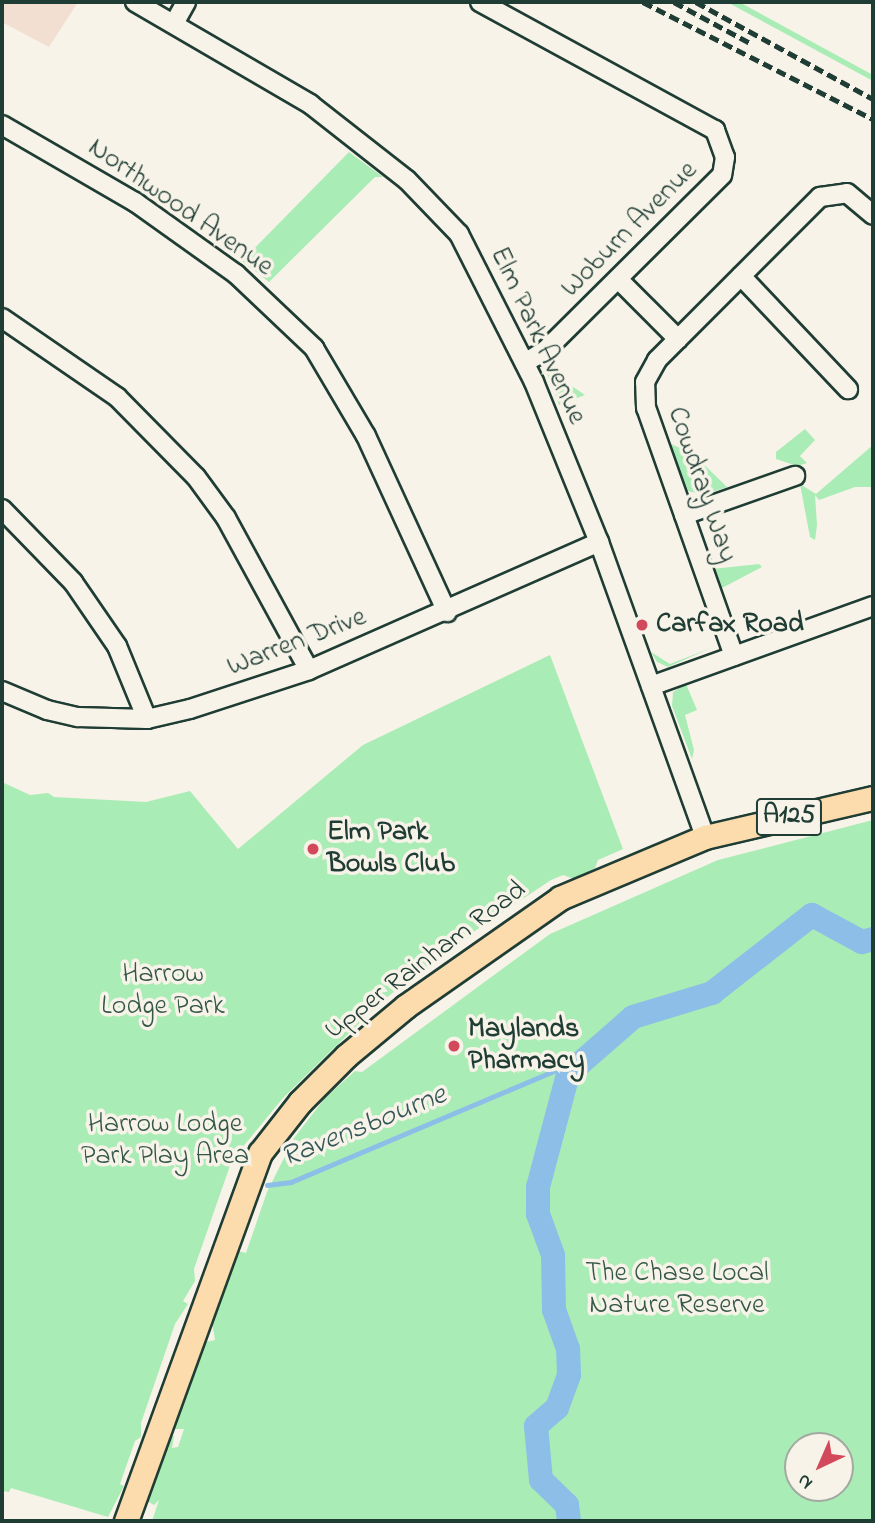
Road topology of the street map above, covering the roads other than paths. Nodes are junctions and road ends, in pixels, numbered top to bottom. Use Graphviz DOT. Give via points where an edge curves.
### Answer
graph roads {
  1 [pos="135,2"];
  2 [pos="186,2"];
  3 [pos="480,2"];
  4 [pos="175,22"];
  5 [pos="2,125"];
  6 [pos="873,215"];
  7 [pos="741,276"];
  8 [pos="618,279"];
  9 [pos="2,318"];
  10 [pos="678,339"];
  11 [pos="526,362"];
  12 [pos="848,389"];
  13 [pos="795,476"];
  14 [pos="2,509"];
  15 [pos="684,515"];
  16 [pos="599,542"];
  17 [pos="873,606"];
  18 [pos="447,612"];
  19 [pos="734,656"];
  20 [pos="309,670"];
  21 [pos="651,685"];
  22 [pos="2,691"];
  23 [pos="148,719"];
  24 [pos="873,797"];
  25 [pos="705,837"];
  26 [pos="126,1521"];
  1 -- 4 [label="street, Elm Park Avenue"];
  2 -- 4 [label="street"];
  3 -- 8 [label="street, Woburn Avenue" via="715,130 720,138 725,157 722,175"];
  4 -- 11 [label="street, Elm Park Avenue" via="310,104 407,180 459,234"];
  5 -- 18 [label="street, Northwood Avenue" via="135,202 256,290 314,348 366,436"];
  6 -- 7 [label="street, Cowdray Way" via="852,195 826,194"];
  7 -- 10 [label="street, Cowdray Way"];
  7 -- 12 [label="street"];
  8 -- 10 [label="street"];
  8 -- 11 [label="street, Woburn Avenue" via="546,350"];
  9 -- 20 [label="street" via="117,397 196,477 226,518"];
  10 -- 15 [label="street, Cowdray Way" via="652,367 644,391"];
  11 -- 16 [label="street, Elm Park Avenue"];
  13 -- 15 [label="street"];
  14 -- 23 [label="street" via="73,582 117,646"];
  15 -- 19 [label="street, Cowdray Way"];
  16 -- 18 [label="street, Warren Drive"];
  16 -- 21 [label="street, Elm Park Avenue"];
  17 -- 19 [label="street"];
  18 -- 20 [label="street, Warren Drive"];
  19 -- 21 [label="street"];
  20 -- 23 [label="street, Warren Drive"];
  21 -- 25 [label="street, Elm Park Avenue"];
  22 -- 23 [label="street, Warren Drive" via="47,710 78,716"];
  24 -- 25 [label="main road, Upper Rainham Road / A125"];
  25 -- 26 [label="main road, Upper Rainham Road / A125" via="560,898 501,936 385,1023 300,1102 260,1153"];
}
